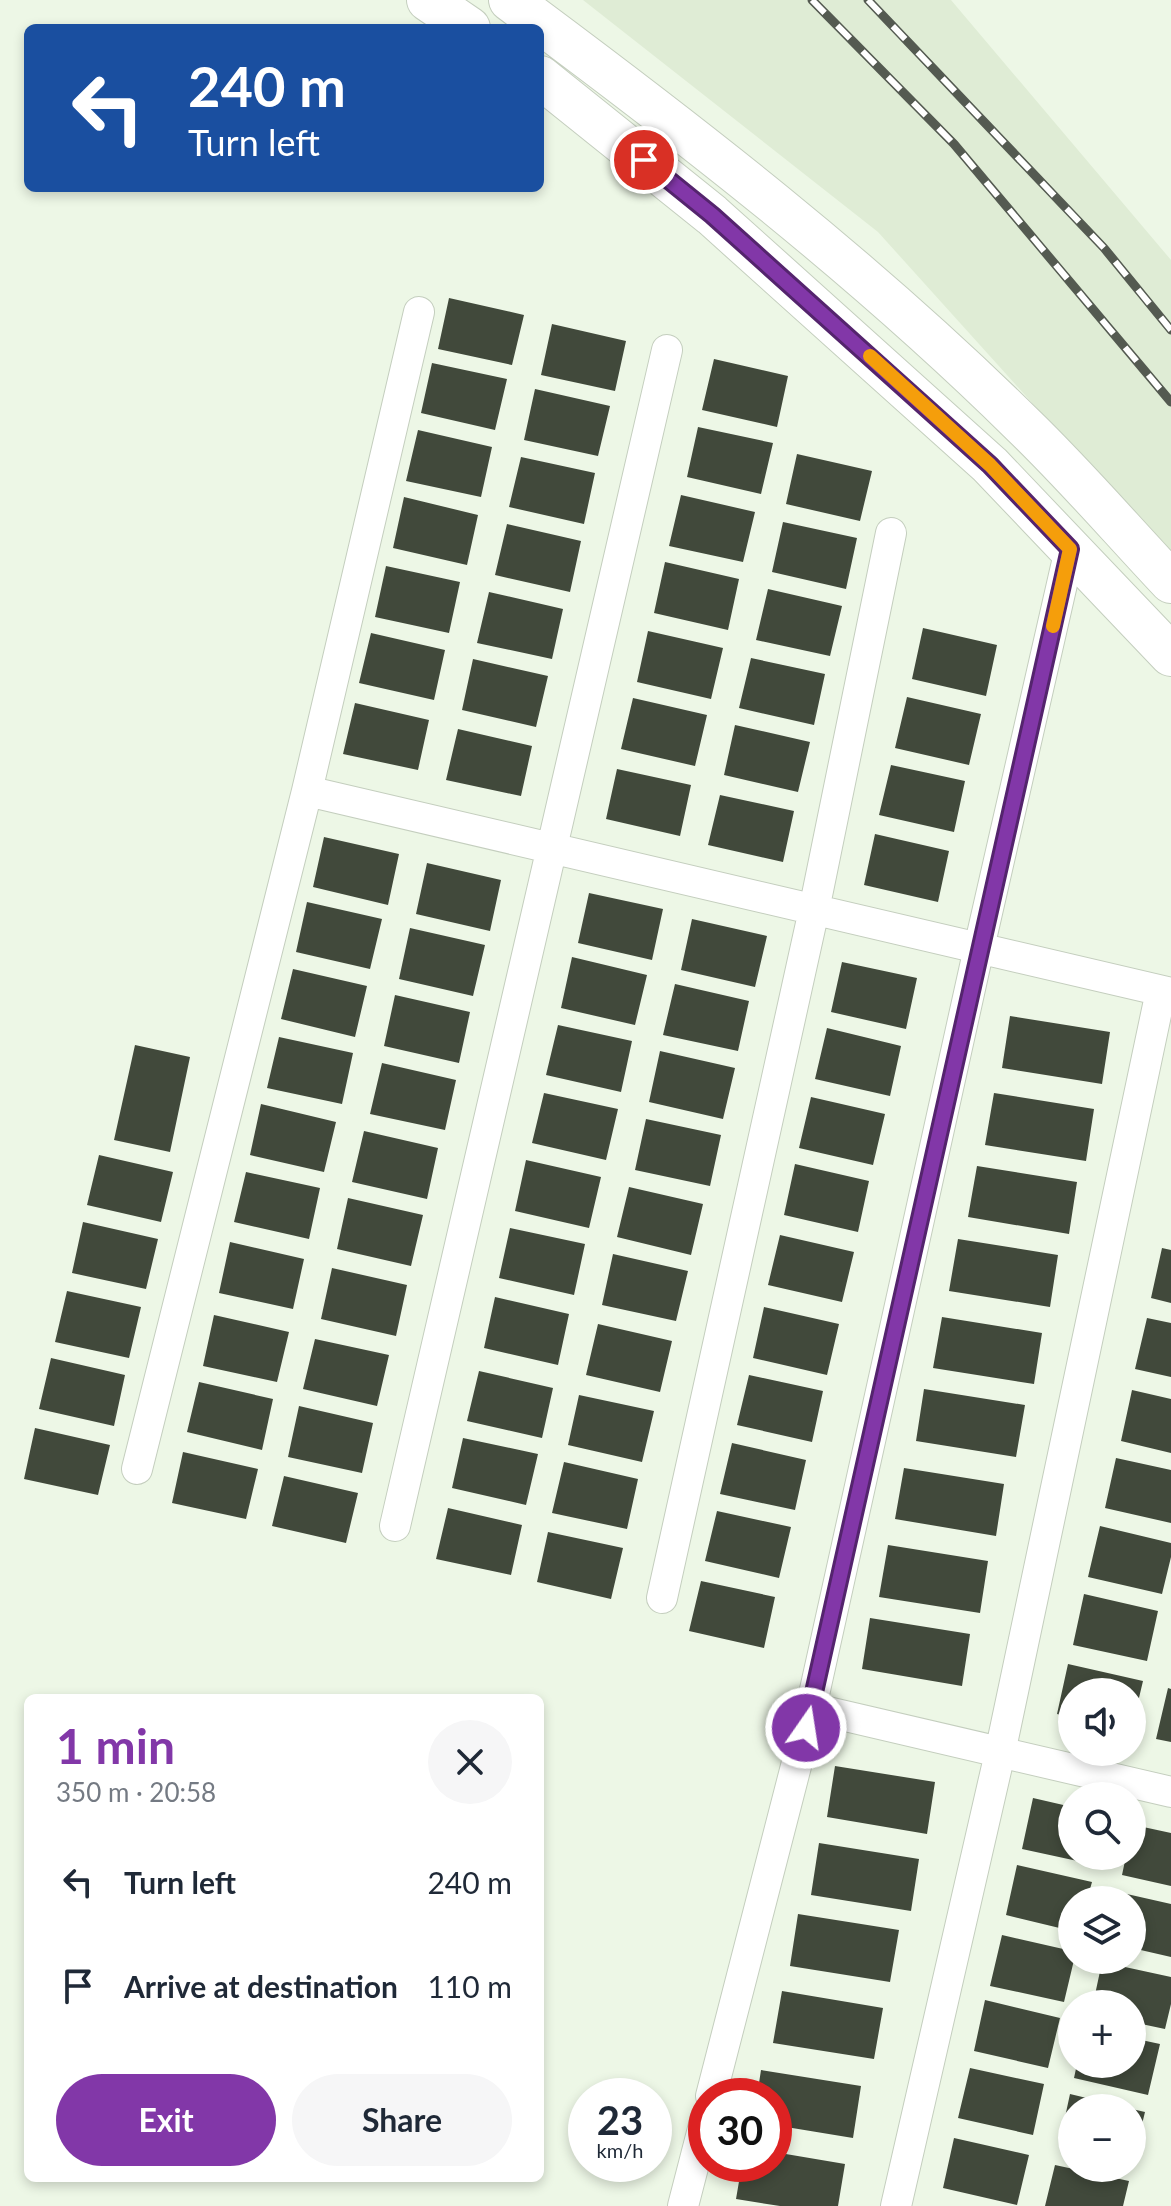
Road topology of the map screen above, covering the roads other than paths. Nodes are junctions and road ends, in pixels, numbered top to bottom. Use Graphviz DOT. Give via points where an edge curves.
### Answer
graph roads {
  1 [pos="428,0"];
  2 [pos="510,0"];
  3 [pos="463,24"];
  4 [pos="542,24"];
  5 [pos="544,25"];
  6 [pos="544,80"];
  7 [pos="419,312"];
  8 [pos="667,350"];
  9 [pos="891,533"];
  10 [pos="1070,549"];
  11 [pos="1171,582"];
  12 [pos="1171,655"];
  13 [pos="307,791"];
  14 [pos="553,849"];
  15 [pos="814,910"];
  16 [pos="979,948"];
  17 [pos="1166,992"];
  18 [pos="137,1469"];
  19 [pos="395,1526"];
  20 [pos="662,1598"];
  21 [pos="811,1708"];
  22 [pos="1000,1753"];
  23 [pos="1171,1792"];
  24 [pos="716,2078"];
  25 [pos="689,2182"];
  26 [pos="683,2206"];
  27 [pos="896,2206"];
  1 -- 3 [label="street"];
  2 -- 4 [label="street"];
  5 -- 11 [label="street" via="788,215 925,333 1023,425"];
  6 -- 10 [label="street" via="712,215 990,465"];
  7 -- 13 [label="street"];
  8 -- 14 [label="street"];
  9 -- 15 [label="street"];
  10 -- 12 [label="street"];
  10 -- 16 [label="street"];
  13 -- 14 [label="street"];
  13 -- 18 [label="street"];
  14 -- 15 [label="street"];
  14 -- 19 [label="street"];
  15 -- 16 [label="street"];
  15 -- 20 [label="street"];
  16 -- 17 [label="street"];
  16 -- 21 [label="street"];
  17 -- 22 [label="street"];
  21 -- 22 [label="street"];
  21 -- 24 [label="street"];
  22 -- 23 [label="street"];
  22 -- 27 [label="street"];
  25 -- 26 [label="street"];
}
